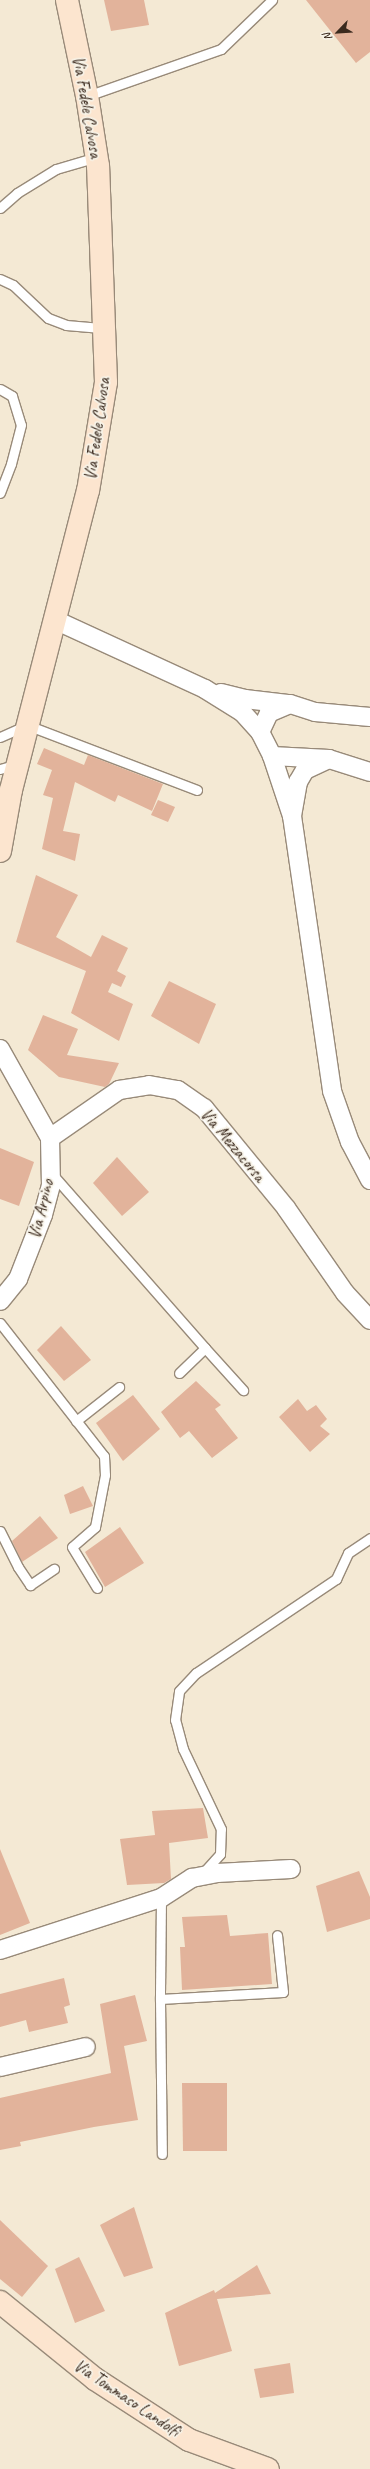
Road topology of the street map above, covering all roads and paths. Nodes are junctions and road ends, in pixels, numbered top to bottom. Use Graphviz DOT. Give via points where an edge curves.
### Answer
graph roads {
  1 [pos="67,0"];
  2 [pos="272,0"];
  3 [pos="87,96"];
  4 [pos="96,157"];
  5 [pos="0,208"];
  6 [pos="0,279"];
  7 [pos="104,328"];
  8 [pos="0,389"];
  9 [pos="0,493"];
  10 [pos="55,620"];
  11 [pos="205,688"];
  12 [pos="290,704"];
  13 [pos="370,717"];
  14 [pos="28,725"];
  15 [pos="260,732"];
  16 [pos="0,737"];
  17 [pos="272,756"];
  18 [pos="329,759"];
  19 [pos="9,766"];
  20 [pos="370,773"];
  21 [pos="197,790"];
  22 [pos="292,816"];
  23 [pos="0,851"];
  24 [pos="0,1049"];
  25 [pos="50,1138"];
  26 [pos="51,1173"];
  27 [pos="370,1180"];
  28 [pos="0,1301"];
  29 [pos="370,1320"];
  30 [pos="0,1323"];
  31 [pos="205,1348"];
  32 [pos="179,1373"];
  33 [pos="119,1387"];
  34 [pos="243,1390"];
  35 [pos="76,1421"];
  36 [pos="0,1531"];
  37 [pos="370,1538"];
  38 [pos="54,1569"];
  39 [pos="97,1588"];
  40 [pos="291,1869"];
  41 [pos="200,1877"];
  42 [pos="162,1898"];
  43 [pos="277,1935"];
  44 [pos="0,1950"];
  45 [pos="160,1999"];
  46 [pos="86,2047"];
  47 [pos="0,2067"];
  48 [pos="162,2154"];
  49 [pos="0,2302"];
  50 [pos="268,2469"];
  1 -- 3 [label="street, Via Fedele Calvosa"];
  2 -- 3 [label="lane" via="221,49"];
  3 -- 4 [label="street, Via Fedele Calvosa"];
  4 -- 5 [label="lane" via="56,169 17,193"];
  4 -- 7 [label="street, Via Fedele Calvosa"];
  6 -- 7 [label="lane" via="13,285 48,318 66,325"];
  7 -- 10 [label="street, Via Fedele Calvosa" via="106,382 88,491"];
  8 -- 9 [label="lane" via="12,396 21,425"];
  10 -- 11 [label="street"];
  10 -- 14 [label="street, Via Fedele Calvosa"];
  11 -- 12 [label="street" via="245,699"];
  11 -- 15 [label="street" via="242,712"];
  12 -- 13 [label="street" via="336,715"];
  12 -- 15 [label="street" via="269,713"];
  14 -- 16 [label="lane"];
  14 -- 19 [label="street, Via Fedele Calvosa"];
  14 -- 21 [label="lane"];
  15 -- 17 [label="street"];
  17 -- 18 [label="street"];
  17 -- 22 [label="street"];
  18 -- 20 [label="street"];
  18 -- 22 [label="street" via="305,770 298,782"];
  19 -- 23 [label="street, Via Fedele Calvosa"];
  22 -- 27 [label="street" via="332,1091 350,1142"];
  24 -- 25 [label="street, Via Arpino"];
  25 -- 26 [label="street, Via Arpino"];
  25 -- 29 [label="street, Via Mezzacorsa" via="119,1090 149,1085 178,1090 204,1108 286,1208 346,1293"];
  26 -- 28 [label="street, Via Arpino" via="51,1185 30,1251 18,1279"];
  26 -- 31 [label="lane"];
  30 -- 35 [label="lane"];
  31 -- 32 [label="lane"];
  31 -- 34 [label="lane"];
  33 -- 35 [label="lane"];
  35 -- 39 [label="lane" via="104,1456 105,1475 95,1528 72,1547"];
  36 -- 38 [label="lane" via="30,1585"];
  37 -- 41 [label="lane" via="348,1552 336,1579 196,1673 179,1691 175,1720 183,1749 221,1829 220,1854"];
  40 -- 41 [label="street" via="217,1873"];
  41 -- 42 [label="street" via="192,1878"];
  42 -- 44 [label="street"];
  42 -- 45 [label="lane"];
  43 -- 45 [label="lane" via="283,1992"];
  45 -- 48 [label="lane"];
  46 -- 47 [label="street"];
  49 -- 50 [label="street, Via Tommaso Landolfi" via="95,2379 189,2440"];
}
